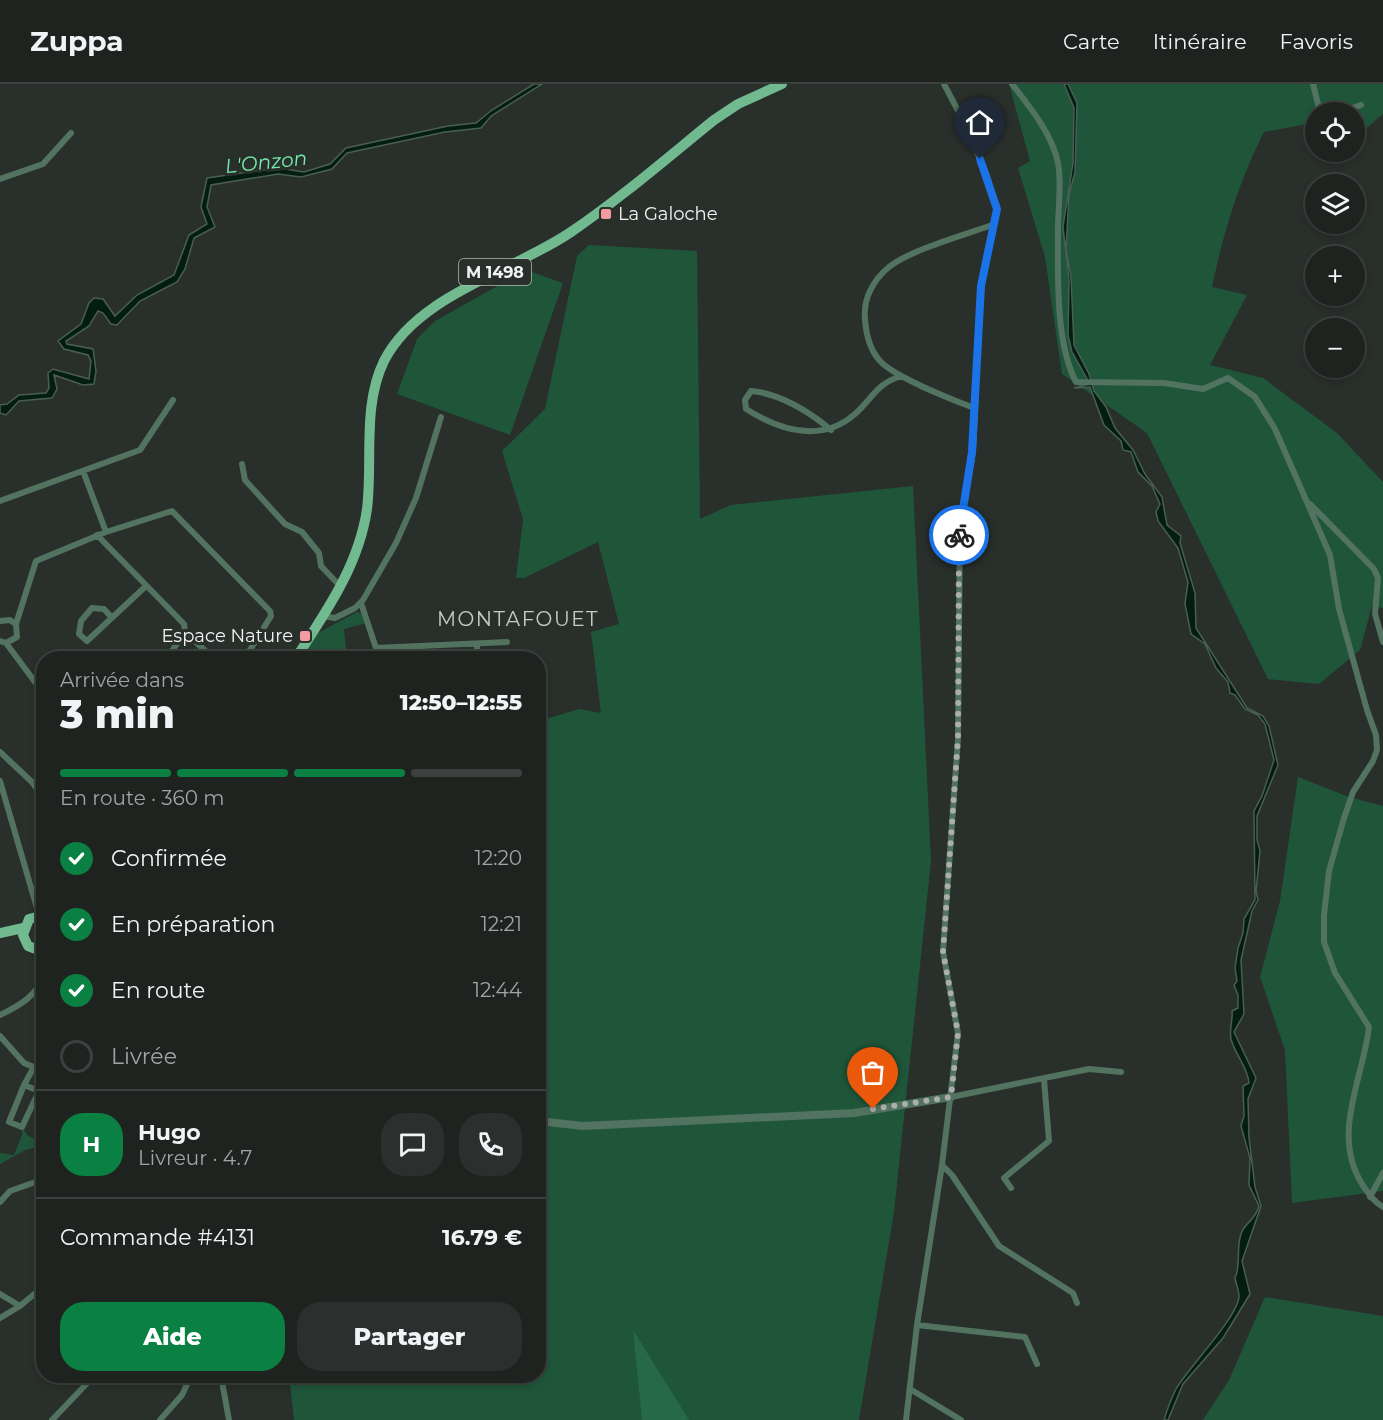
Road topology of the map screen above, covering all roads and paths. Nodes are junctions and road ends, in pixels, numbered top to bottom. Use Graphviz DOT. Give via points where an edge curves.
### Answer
graph roads {
  1 [pos="782,84"];
  2 [pos="944,84"];
  3 [pos="1012,84"];
  4 [pos="1314,84"];
  5 [pos="1318,102"];
  6 [pos="70,133"];
  7 [pos="0,178"];
  8 [pos="995,224"];
  9 [pos="901,375"];
  10 [pos="173,400"];
  11 [pos="974,408"];
  12 [pos="441,417"];
  13 [pos="831,430"];
  14 [pos="242,464"];
  15 [pos="83,471"];
  16 [pos="0,501"];
  17 [pos="1307,501"];
  18 [pos="106,532"];
  19 [pos="97,535"];
  20 [pos="146,586"];
  21 [pos="340,586"];
  22 [pos="361,603"];
  23 [pos="323,616"];
  24 [pos="112,618"];
  25 [pos="0,621"];
  26 [pos="16,624"];
  27 [pos="185,632"];
  28 [pos="3,642"];
  29 [pos="507,642"];
  30 [pos="1383,642"];
  31 [pos="477,644"];
  32 [pos="426,646"];
  33 [pos="172,651"];
  34 [pos="205,651"];
  35 [pos="249,651"];
  36 [pos="300,651"];
  37 [pos="426,651"];
  38 [pos="477,651"];
  39 [pos="36,684"];
  40 [pos="0,752"];
  41 [pos="0,781"];
  42 [pos="36,788"];
  43 [pos="36,899"];
  44 [pos="36,917"];
  45 [pos="23,928"];
  46 [pos="0,933"];
  47 [pos="36,949"];
  48 [pos="36,989"];
  49 [pos="0,1015"];
  50 [pos="0,1036"];
  51 [pos="34,1067"];
  52 [pos="1121,1072"];
  53 [pos="1044,1079"];
  54 [pos="24,1085"];
  55 [pos="36,1090"];
  56 [pos="951,1097"];
  57 [pos="36,1101"];
  58 [pos="546,1122"];
  59 [pos="942,1165"];
  60 [pos="1383,1173"];
  61 [pos="36,1182"];
  62 [pos="1011,1188"];
  63 [pos="1370,1197"];
  64 [pos="0,1202"];
  65 [pos="1383,1207"];
  66 [pos="36,1293"];
  67 [pos="0,1294"];
  68 [pos="1077,1303"];
  69 [pos="20,1306"];
  70 [pos="0,1318"];
  71 [pos="917,1325"];
  72 [pos="1037,1364"];
  73 [pos="87,1383"];
  74 [pos="188,1383"];
  75 [pos="222,1383"];
  76 [pos="910,1389"];
  77 [pos="52,1420"];
  78 [pos="160,1420"];
  79 [pos="229,1420"];
  80 [pos="906,1420"];
  81 [pos="961,1420"];
  1 -- 21 [label="main road, M 1498" via="738,104 569,233 468,286 403,334 383,363 374,391 367,509 354,558"];
  2 -- 8 [label="street" via="987,177 997,209"];
  3 -- 17 [label="street" via="1037,117 1058,162 1060,328 1068,366 1076,382 1164,383 1203,389 1228,378 1255,398 1284,447"];
  4 -- 5 [label="street"];
  6 -- 7 [label="street" via="43,164"];
  8 -- 9 [label="street" via="890,267 873,285 864,306 870,345 881,362"];
  8 -- 11 [label="street" via="981,286"];
  9 -- 11 [label="street"];
  9 -- 13 [label="street" via="888,380 856,413"];
  10 -- 15 [label="street" via="140,450"];
  11 -- 56 [label="street" via="972,452 960,525 958,738 943,952 958,1033"];
  12 -- 22 [label="street" via="408,516"];
  13 -- 13 [label="street" via="805,432 767,420 747,409 745,400 751,391 765,392 804,410"];
  14 -- 21 [label="street" via="245,480 285,524 302,532 320,553 321,566"];
  15 -- 16 [label="street"];
  15 -- 18 [label="street"];
  17 -- 30 [label="street" via="1374,569 1378,578 1375,614"];
  17 -- 63 [label="street" via="1330,555 1339,609 1376,735 1373,761 1353,792 1344,818 1329,871 1324,915 1324,942 1335,973 1369,1027 1348,1135 1353,1170"];
  18 -- 19 [label="street"];
  18 -- 35 [label="street" via="172,511 270,611 271,616"];
  19 -- 20 [label="street"];
  19 -- 26 [label="street" via="36,561"];
  20 -- 24 [label="street"];
  20 -- 27 [label="street" via="176,613"];
  21 -- 23 [label="main road, M 1498"];
  22 -- 23 [label="street" via="334,618"];
  22 -- 32 [label="street" via="376,648"];
  23 -- 36 [label="main road, M 1498"];
  24 -- 24 [label="street" via="87,641 79,634 81,621 92,608 104,609"];
  25 -- 26 [label="street"];
  26 -- 28 [label="street" via="17,637"];
  27 -- 33 [label="street"];
  27 -- 34 [label="street"];
  28 -- 39 [label="street"];
  29 -- 31 [label="street"];
  31 -- 32 [label="street"];
  31 -- 38 [label="street"];
  32 -- 37 [label="street"];
  40 -- 42 [label="street"];
  41 -- 43 [label="street"];
  44 -- 45 [label="main road"];
  45 -- 46 [label="main road"];
  45 -- 47 [label="main road" via="27,946"];
  48 -- 49 [label="street" via="19,1006"];
  50 -- 51 [label="street" via="24,1063"];
  51 -- 54 [label="street"];
  52 -- 53 [label="street" via="1089,1070"];
  53 -- 56 [label="street"];
  53 -- 62 [label="street" via="1049,1141 1004,1178"];
  54 -- 55 [label="street"];
  54 -- 57 [label="street" via="9,1122 22,1126"];
  56 -- 58 [label="street" via="854,1113 583,1126"];
  56 -- 59 [label="street"];
  59 -- 68 [label="street" via="999,1246 1073,1293"];
  59 -- 71 [label="street"];
  60 -- 63 [label="street"];
  61 -- 64 [label="street" via="10,1191"];
  63 -- 65 [label="street"];
  66 -- 69 [label="street"];
  67 -- 69 [label="street"];
  69 -- 70 [label="street"];
  71 -- 72 [label="street" via="1025,1337"];
  71 -- 76 [label="street"];
  73 -- 77 [label="street"];
  74 -- 78 [label="street"];
  75 -- 79 [label="street"];
  76 -- 80 [label="street"];
  76 -- 81 [label="street"];
}
